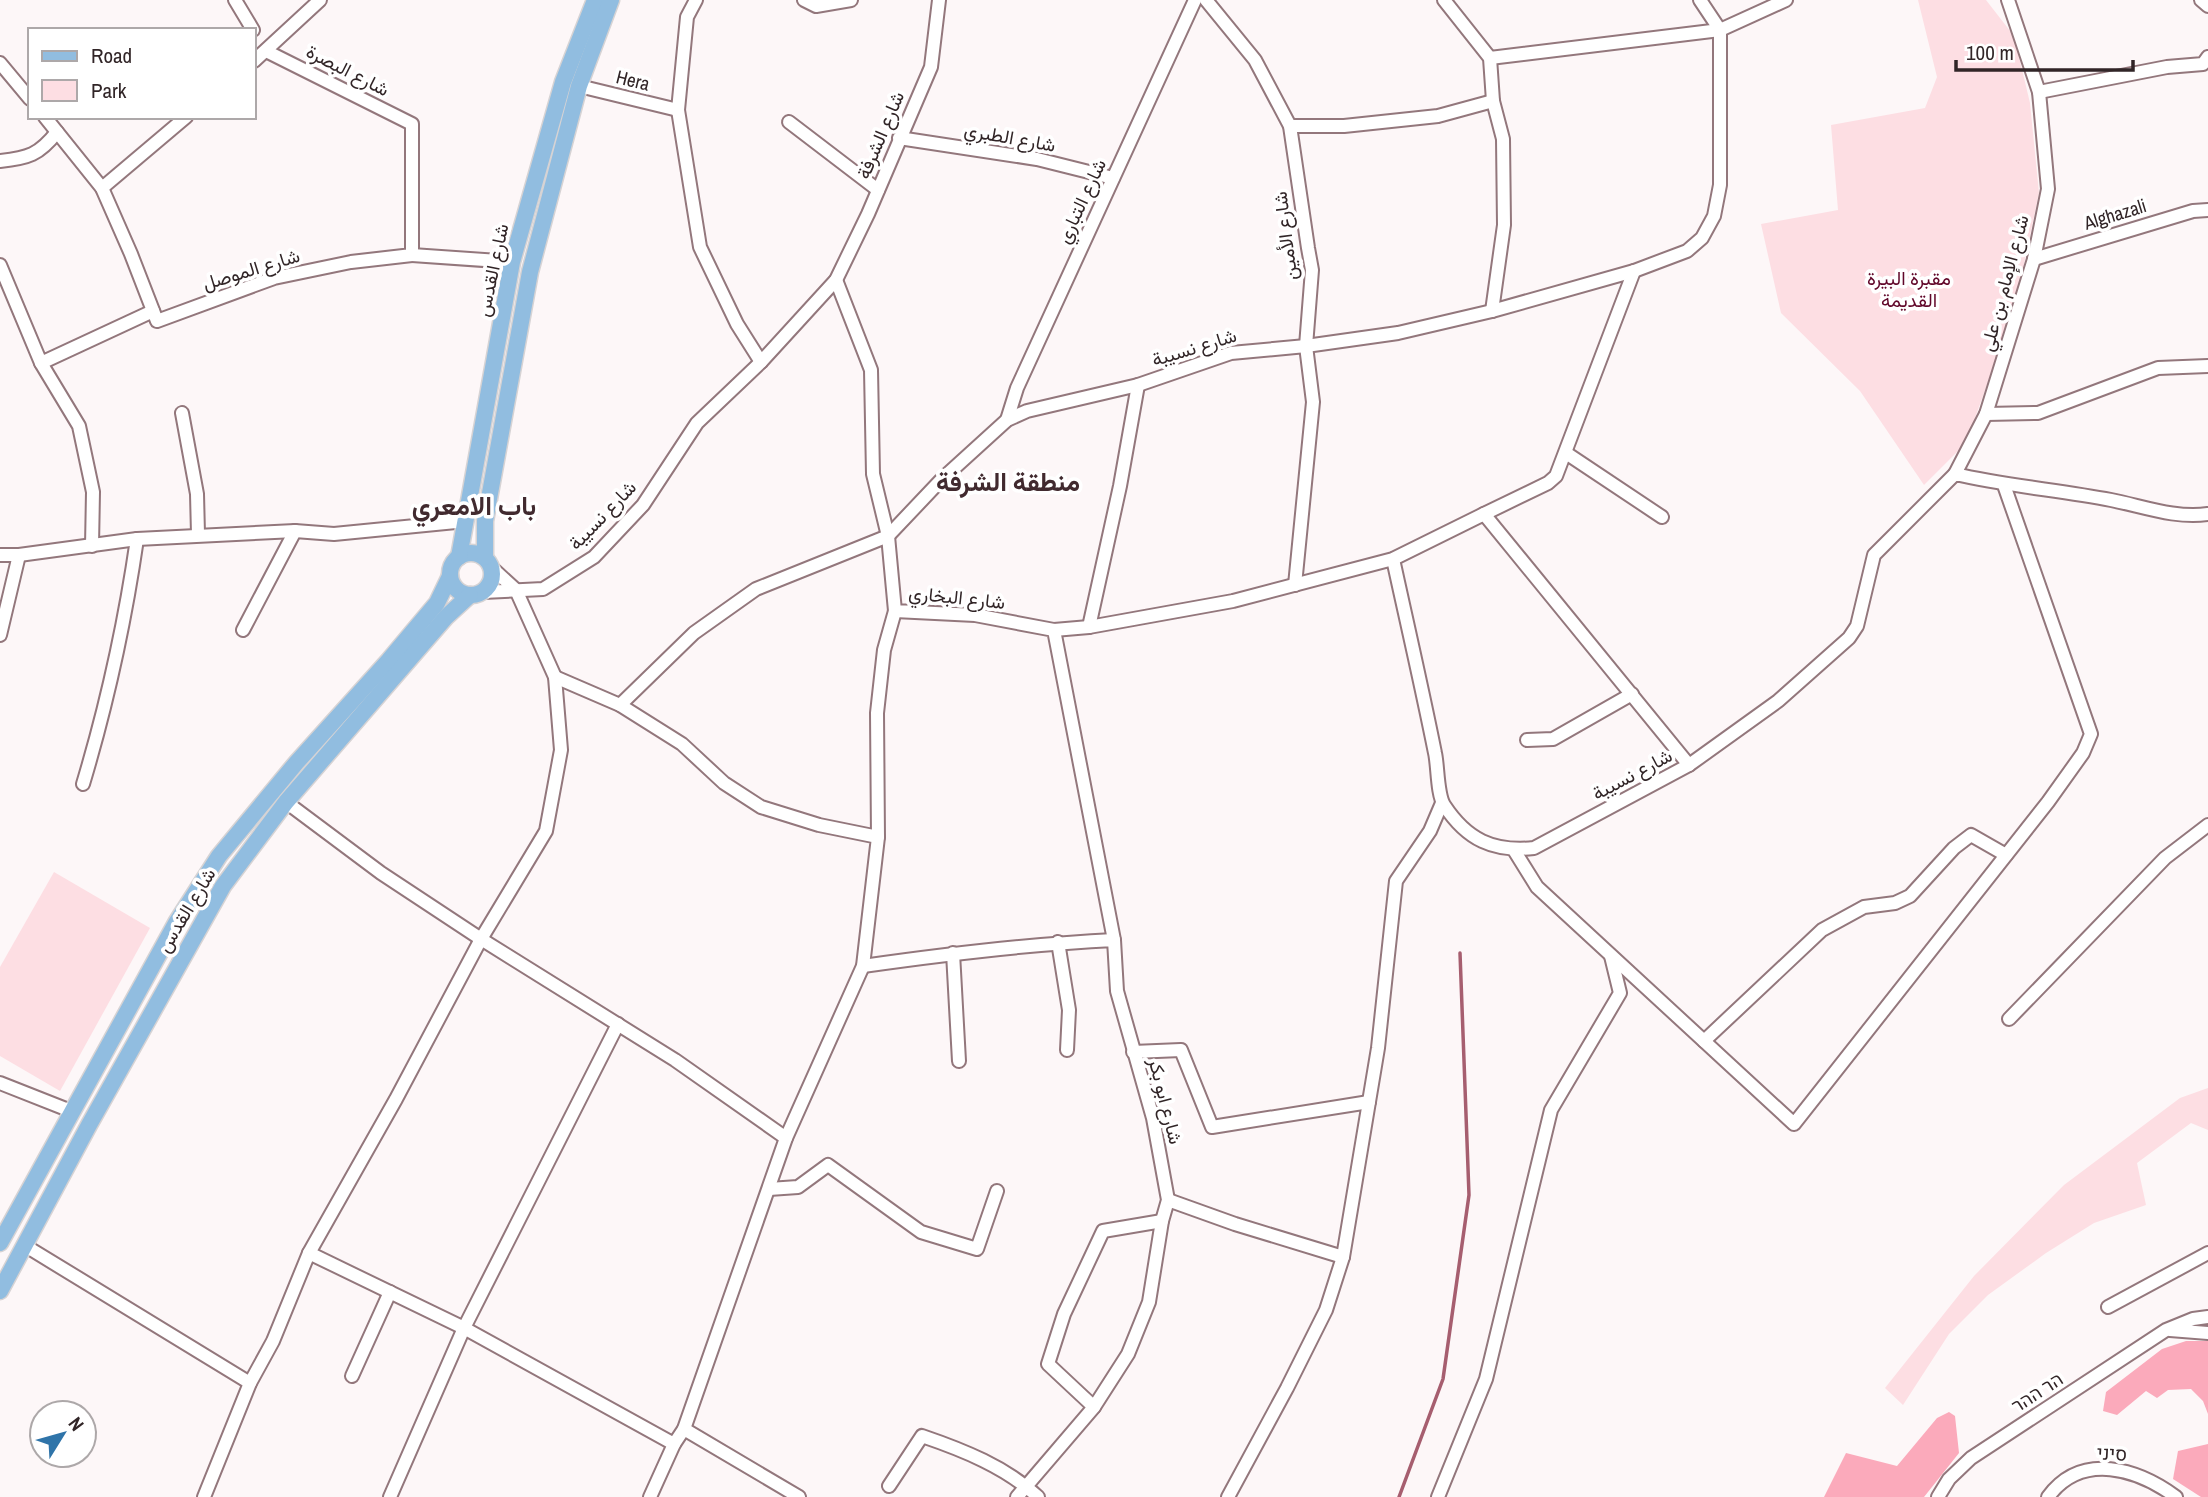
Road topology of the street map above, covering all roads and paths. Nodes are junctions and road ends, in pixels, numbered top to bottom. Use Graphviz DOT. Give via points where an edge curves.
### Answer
graph roads {
  1 [pos="235,0"];
  2 [pos="320,0"];
  3 [pos="595,0"];
  4 [pos="611,0"];
  5 [pos="696,0"];
  6 [pos="804,0"];
  7 [pos="851,0"];
  8 [pos="939,0"];
  9 [pos="1195,0"];
  10 [pos="1206,0"];
  11 [pos="1444,0"];
  12 [pos="1700,0"];
  13 [pos="1786,0"];
  14 [pos="2008,0"];
  15 [pos="2201,0"];
  16 [pos="2208,6"];
  17 [pos="253,28"];
  18 [pos="1720,30"];
  19 [pos="256,34"];
  20 [pos="266,51"];
  21 [pos="2208,57"];
  22 [pos="1490,58"];
  23 [pos="256,59"];
  24 [pos="0,64"];
  25 [pos="571,84"];
  26 [pos="2039,92"];
  27 [pos="28,97"];
  28 [pos="1493,101"];
  29 [pos="678,110"];
  30 [pos="47,119"];
  31 [pos="184,119"];
  32 [pos="789,122"];
  33 [pos="1290,126"];
  34 [pos="57,132"];
  35 [pos="899,138"];
  36 [pos="0,161"];
  37 [pos="1113,178"];
  38 [pos="102,188"];
  39 [pos="878,190"];
  40 [pos="2208,210"];
  41 [pos="412,256"];
  42 [pos="2034,258"];
  43 [pos="512,262"];
  44 [pos="0,265"];
  45 [pos="1634,271"];
  46 [pos="835,280"];
  47 [pos="153,311"];
  48 [pos="1493,311"];
  49 [pos="1306,346"];
  50 [pos="761,362"];
  51 [pos="41,363"];
  52 [pos="2208,366"];
  53 [pos="1138,385"];
  54 [pos="182,413"];
  55 [pos="1986,414"];
  56 [pos="1007,420"];
  57 [pos="1566,453"];
  58 [pos="1955,474"];
  59 [pos="2004,485"];
  60 [pos="1484,514"];
  61 [pos="1662,517"];
  62 [pos="2207,517"];
  63 [pos="466,521"];
  64 [pos="295,531"];
  65 [pos="198,534"];
  66 [pos="888,536"];
  67 [pos="136,538"];
  68 [pos="92,546"];
  69 [pos="0,555"];
  70 [pos="19,555"];
  71 [pos="459,556"];
  72 [pos="1394,559"];
  73 [pos="489,563"];
  74 [pos="450,576"];
  75 [pos="1295,585"];
  76 [pos="516,590"];
  77 [pos="476,593"];
  78 [pos="895,611"];
  79 [pos="1089,626"];
  80 [pos="243,630"];
  81 [pos="1054,630"];
  82 [pos="0,635"];
  83 [pos="555,677"];
  84 [pos="1632,694"];
  85 [pos="620,705"];
  86 [pos="1527,740"];
  87 [pos="1689,765"];
  88 [pos="83,784"];
  89 [pos="286,802"];
  90 [pos="1442,803"];
  91 [pos="2208,825"];
  92 [pos="878,837"];
  93 [pos="1514,850"];
  94 [pos="2006,855"];
  95 [pos="481,939"];
  96 [pos="1114,940"];
  97 [pos="1058,942"];
  98 [pos="953,953"];
  99 [pos="1611,956"];
  100 [pos="863,966"];
  101 [pos="2008,1019"];
  102 [pos="618,1024"];
  103 [pos="1704,1041"];
  104 [pos="1067,1050"];
  105 [pos="1133,1052"];
  106 [pos="959,1061"];
  107 [pos="0,1083"];
  108 [pos="1369,1102"];
  109 [pos="71,1111"];
  110 [pos="786,1138"];
  111 [pos="769,1189"];
  112 [pos="997,1191"];
  113 [pos="1168,1200"];
  114 [pos="1162,1221"];
  115 [pos="0,1243"];
  116 [pos="24,1245"];
  117 [pos="309,1253"];
  118 [pos="2208,1253"];
  119 [pos="1343,1257"];
  120 [pos="0,1291"];
  121 [pos="390,1292"];
  122 [pos="2108,1307"];
  123 [pos="2208,1317"];
  124 [pos="464,1328"];
  125 [pos="2166,1330"];
  126 [pos="2208,1333"];
  127 [pos="352,1376"];
  128 [pos="250,1383"];
  129 [pos="1094,1406"];
  130 [pos="684,1429"];
  131 [pos="674,1444"];
  132 [pos="1026,1485"];
  133 [pos="889,1486"];
  134 [pos="204,1497"];
  135 [pos="390,1497"];
  136 [pos="650,1497"];
  137 [pos="799,1497"];
  138 [pos="1017,1497"];
  139 [pos="1038,1497"];
  140 [pos="1228,1497"];
  141 [pos="1438,1497"];
  142 [pos="1938,1497"];
  143 [pos="2048,1497"];
  144 [pos="2176,1497"];
  1 -- 17 [label="street"];
  2 -- 20 [label="street"];
  3 -- 25 [label="main road, شارع القدس"];
  4 -- 25 [label="main road, شارع القدس"];
  5 -- 29 [label="street" via="687,17"];
  6 -- 7 [label="street" via="816,6"];
  8 -- 35 [label="street, شارع الشرفة" via="932,67"];
  9 -- 37 [label="street, شارع التباري"];
  10 -- 33 [label="street, شارع الأمين" via="1255,60"];
  11 -- 22 [label="street"];
  12 -- 18 [label="street"];
  13 -- 18 [label="street"];
  14 -- 26 [label="street, شارع الإمام بن علي"];
  15 -- 16 [label="street"];
  18 -- 22 [label="street"];
  18 -- 45 [label="street" via="1720,185 1714,216 1702,238 1687,251"];
  19 -- 20 [label="street"];
  20 -- 23 [label="street"];
  20 -- 41 [label="street, شارع البصرة" via="412,124"];
  21 -- 26 [label="street" via="2203,64"];
  22 -- 28 [label="street"];
  24 -- 27 [label="street"];
  25 -- 29 [label="street, Hera"];
  25 -- 43 [label="main road, شارع القدس"];
  25 -- 73 [label="main road, شارع القدس" via="530,272 485,521"];
  26 -- 42 [label="street, شارع الإمام بن علي" via="2048,189"];
  28 -- 33 [label="street" via="1438,116 1344,126"];
  28 -- 48 [label="street" via="1503,139 1504,225"];
  29 -- 50 [label="street" via="700,247"];
  30 -- 34 [label="street"];
  31 -- 38 [label="street"];
  32 -- 39 [label="street"];
  33 -- 49 [label="street, شارع الأمين" via="1312,270"];
  34 -- 36 [label="street" via="47,146 27,159"];
  34 -- 38 [label="street"];
  35 -- 37 [label="street, شارع الطبري" via="1037,159"];
  35 -- 39 [label="street, شارع الشرفة"];
  37 -- 56 [label="street, شارع التباري" via="1017,388"];
  38 -- 47 [label="street"];
  39 -- 46 [label="street, شارع الشرفة"];
  40 -- 42 [label="street, Alghazali"];
  41 -- 43 [label="street"];
  41 -- 47 [label="street, شارع الموصل" via="351,262 274,278 156,320"];
  42 -- 55 [label="street, شارع الإمام بن علي"];
  43 -- 63 [label="main road, شارع القدس"];
  44 -- 51 [label="street"];
  45 -- 48 [label="street"];
  45 -- 57 [label="street"];
  46 -- 50 [label="street, شارع نسيبة"];
  46 -- 66 [label="street, شارع البخاري" via="870,370 873,474"];
  47 -- 51 [label="street"];
  48 -- 49 [label="street" via="1398,333"];
  49 -- 53 [label="street, شارع نسيبة" via="1231,353"];
  49 -- 75 [label="street" via="1313,402"];
  50 -- 76 [label="street, شارع نسيبة" via="697,423 643,505 594,557 543,589"];
  51 -- 68 [label="street" via="79,426 93,492"];
  52 -- 55 [label="street" via="2158,368 2038,413"];
  53 -- 56 [label="street, شارع نسيبة" via="1027,411"];
  53 -- 79 [label="street"];
  54 -- 65 [label="street" via="197,494"];
  55 -- 58 [label="street, شارع الإمام بن علي"];
  56 -- 66 [label="street, شارع نسيبة"];
  57 -- 60 [label="street" via="1548,483"];
  57 -- 61 [label="street"];
  58 -- 59 [label="street"];
  58 -- 87 [label="street, شارع الإمام بن علي" via="1874,555 1857,626 1849,638 1778,701"];
  59 -- 62 [label="street"];
  59 -- 94 [label="street" via="2091,734 2083,753"];
  60 -- 72 [label="street"];
  60 -- 84 [label="street, شارع نسيبة"];
  63 -- 64 [label="street" via="334,534"];
  63 -- 71 [label="main road, شارع القدس"];
  64 -- 65 [label="street"];
  64 -- 80 [label="street"];
  65 -- 67 [label="street"];
  66 -- 78 [label="street, شارع البخاري"];
  66 -- 85 [label="street" via="756,589 694,633"];
  67 -- 68 [label="street"];
  67 -- 88 [label="street" via="100,728"];
  68 -- 70 [label="street"];
  69 -- 70 [label="street"];
  70 -- 82 [label="street"];
  71 -- 73 [label="main road" via="472,552"];
  71 -- 74 [label="main road"];
  72 -- 75 [label="street"];
  72 -- 90 [label="street"];
  73 -- 76 [label="street"];
  73 -- 77 [label="main road" via="491,582"];
  74 -- 77 [label="main road" via="457,589"];
  74 -- 109 [label="main road, شارع القدس" via="437,603 219,856 176,923"];
  75 -- 79 [label="street, شارع البخاري" via="1233,601"];
  76 -- 77 [label="street, شارع نسيبة"];
  76 -- 83 [label="street"];
  77 -- 89 [label="main road, شارع القدس" via="446,617"];
  78 -- 81 [label="street, شارع البخاري" via="975,615"];
  78 -- 92 [label="street" via="884,650 877,713"];
  79 -- 81 [label="street, شارع البخاري"];
  81 -- 96 [label="street"];
  83 -- 85 [label="street"];
  83 -- 95 [label="street" via="561,750 546,831"];
  84 -- 86 [label="street" via="1553,739"];
  84 -- 87 [label="street, شارع نسيبة"];
  85 -- 92 [label="street" via="682,744 724,783 761,807"];
  87 -- 93 [label="street, شارع نسيبة" via="1534,848"];
  89 -- 95 [label="street"];
  89 -- 116 [label="main road, شارع القدس" via="223,886 194,935"];
  90 -- 93 [label="street" via="1468,834"];
  90 -- 108 [label="street" via="1430,831 1396,881"];
  91 -- 101 [label="street" via="2165,858"];
  92 -- 100 [label="street"];
  93 -- 99 [label="street" via="1537,887"];
  94 -- 103 [label="street" via="1971,835 1910,896 1864,907 1822,930"];
  94 -- 103 [label="street" via="1794,1124"];
  95 -- 102 [label="street"];
  95 -- 117 [label="street"];
  96 -- 97 [label="street"];
  96 -- 105 [label="street, شارع ابو بكر" via="1117,991"];
  97 -- 98 [label="street"];
  97 -- 104 [label="street" via="1069,1010"];
  98 -- 100 [label="street"];
  98 -- 106 [label="street"];
  99 -- 103 [label="street"];
  99 -- 141 [label="street" via="1620,993 1551,1110 1486,1379"];
  100 -- 110 [label="street"];
  102 -- 110 [label="street"];
  102 -- 124 [label="street"];
  105 -- 108 [label="street" via="1181,1050 1212,1127"];
  105 -- 113 [label="street, شارع ابو بكر" via="1153,1118"];
  107 -- 109 [label="street"];
  108 -- 119 [label="street"];
  109 -- 115 [label="main road, شارع القدس"];
  110 -- 111 [label="street"];
  111 -- 112 [label="street" via="798,1187 828,1165 921,1232 977,1249"];
  111 -- 130 [label="street"];
  113 -- 114 [label="street, شارع ابو بكر"];
  113 -- 119 [label="street"];
  114 -- 129 [label="street, شارع ابو بكر" via="1149,1302 1128,1354"];
  114 -- 129 [label="street" via="1103,1231 1064,1314 1048,1364"];
  116 -- 120 [label="main road, شارع القدس"];
  116 -- 128 [label="street"];
  117 -- 121 [label="street"];
  117 -- 128 [label="street" via="273,1341"];
  118 -- 122 [label="street"];
  119 -- 140 [label="street" via="1325,1310"];
  121 -- 124 [label="street"];
  121 -- 127 [label="street"];
  123 -- 125 [label="street, הר ההר"];
  124 -- 131 [label="street"];
  124 -- 135 [label="street"];
  125 -- 126 [label="street"];
  125 -- 142 [label="street, הר ההר" via="1971,1458"];
  128 -- 134 [label="street"];
  129 -- 132 [label="street, شارع ابو بكر"];
  130 -- 131 [label="street"];
  130 -- 137 [label="street"];
  131 -- 136 [label="street"];
  132 -- 133 [label="street" via="965,1450 922,1436"];
  132 -- 138 [label="street, شارع ابو بكر"];
  132 -- 139 [label="street"];
  143 -- 144 [label="street, סיני" via="2078,1473 2101,1468 2134,1473"];
}
